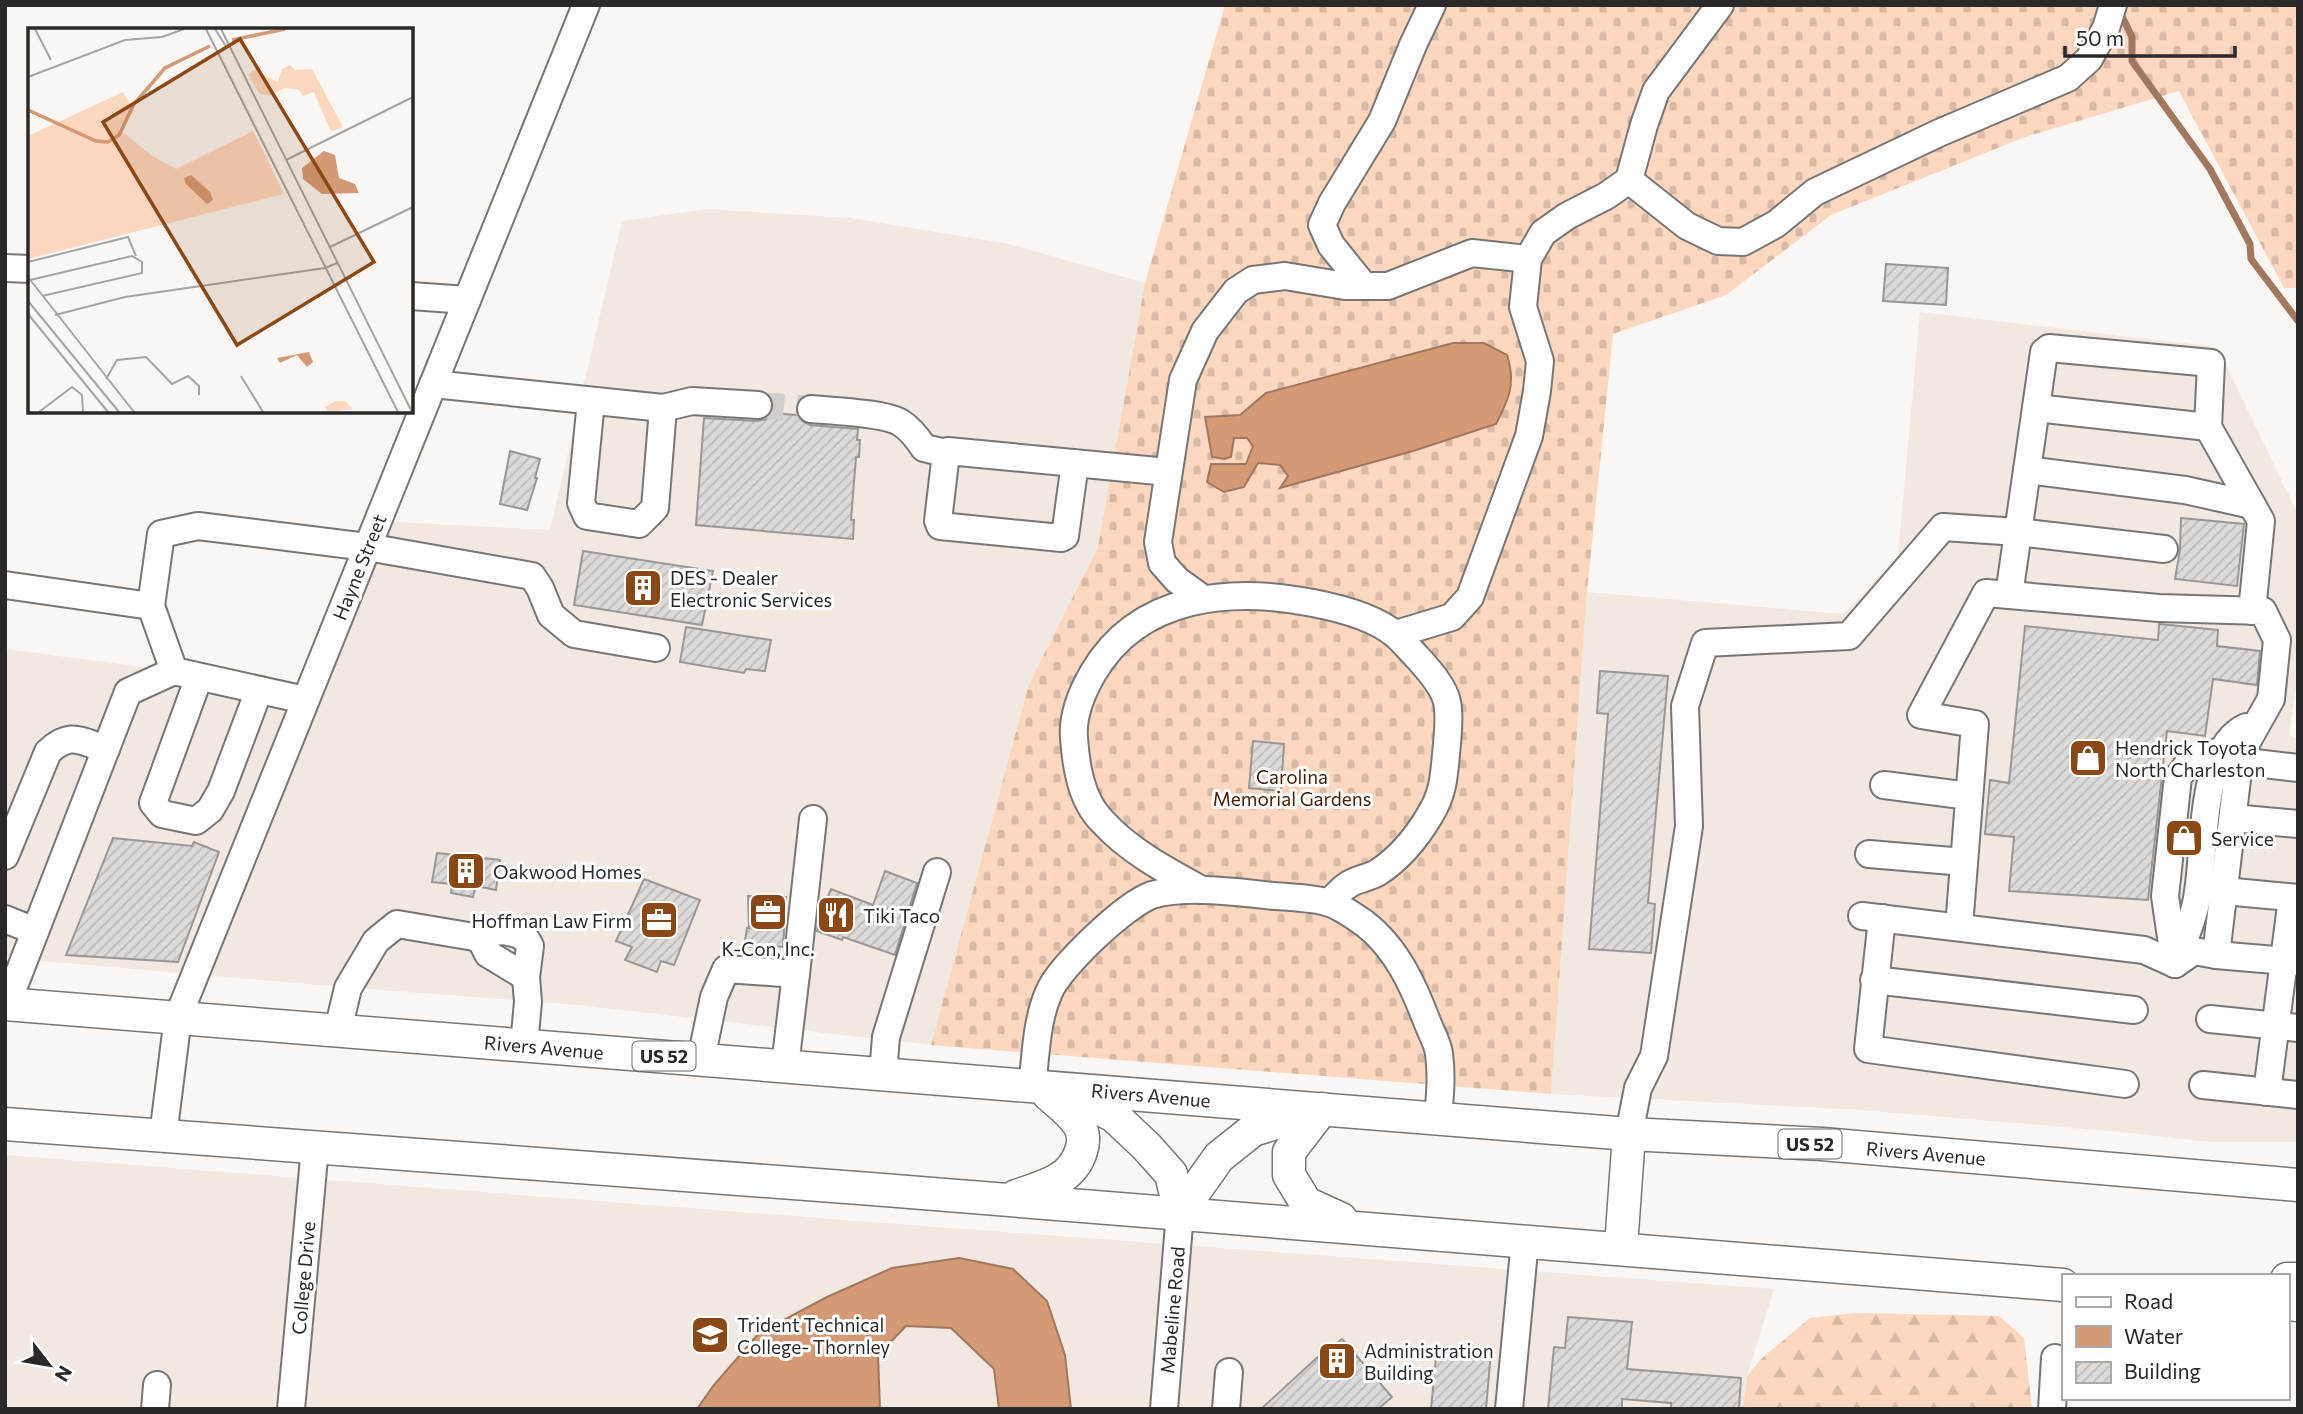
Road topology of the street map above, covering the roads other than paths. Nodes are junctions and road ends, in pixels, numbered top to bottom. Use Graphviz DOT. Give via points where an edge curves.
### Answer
graph roads {
  1 [pos="586,5"];
  2 [pos="1432,5"];
  3 [pos="1720,5"];
  4 [pos="2113,5"];
  5 [pos="1629,180"];
  6 [pos="1528,258"];
  7 [pos="5,268"];
  8 [pos="28,269"];
  9 [pos="1364,286"];
  10 [pos="413,296"];
  11 [pos="467,300"];
  12 [pos="433,384"];
  13 [pos="592,401"];
  14 [pos="758,405"];
  15 [pos="663,408"];
  16 [pos="2036,408"];
  17 [pos="811,409"];
  18 [pos="2208,427"];
  19 [pos="946,453"];
  20 [pos="1075,463"];
  21 [pos="2027,470"];
  22 [pos="1168,472"];
  23 [pos="2252,505"];
  24 [pos="2018,532"];
  25 [pos="367,547"];
  26 [pos="2164,549"];
  27 [pos="5,585"];
  28 [pos="2009,595"];
  29 [pos="1202,598"];
  30 [pos="151,606"];
  31 [pos="2252,611"];
  32 [pos="1396,634"];
  33 [pos="656,648"];
  34 [pos="187,674"];
  35 [pos="259,690"];
  36 [pos="305,700"];
  37 [pos="106,749"];
  38 [pos="2221,756"];
  39 [pos="2298,768"];
  40 [pos="1884,785"];
  41 [pos="1969,796"];
  42 [pos="2233,818"];
  43 [pos="813,819"];
  44 [pos="2298,824"];
  45 [pos="1869,854"];
  46 [pos="5,856"];
  47 [pos="1964,862"];
  48 [pos="937,872"];
  49 [pos="1202,890"];
  50 [pos="2224,891"];
  51 [pos="2295,898"];
  52 [pos="1329,903"];
  53 [pos="5,919"];
  54 [pos="1959,927"];
  55 [pos="35,931"];
  56 [pos="2216,954"];
  57 [pos="2291,961"];
  58 [pos="2175,964"];
  59 [pos="796,974"];
  60 [pos="1874,980"];
  61 [pos="6,1004"];
  62 [pos="2134,1010"];
  63 [pos="178,1017"];
  64 [pos="2210,1019"];
  65 [pos="2287,1027"];
  66 [pos="338,1030"];
  67 [pos="524,1045"];
  68 [pos="701,1059"];
  69 [pos="785,1066"];
  70 [pos="883,1074"];
  71 [pos="2125,1084"];
  72 [pos="2203,1085"];
  73 [pos="1044,1087"];
  74 [pos="2267,1092"];
  75 [pos="2298,1096"];
  76 [pos="1322,1109"];
  77 [pos="1438,1118"];
  78 [pos="5,1124"];
  79 [pos="1629,1134"];
  80 [pos="163,1136"];
  81 [pos="315,1147"];
  82 [pos="2298,1185"];
  83 [pos="1009,1199"];
  84 [pos="1180,1212"];
  85 [pos="1360,1227"];
  86 [pos="1525,1240"];
  87 [pos="1621,1247"];
  88 [pos="2062,1285"];
  89 [pos="2055,1358"];
  90 [pos="1229,1372"];
  91 [pos="290,1409"];
  92 [pos="1164,1409"];
  93 [pos="1226,1409"];
  94 [pos="1509,1409"];
  95 [pos="2052,1409"];
  1 -- 11 [label="street, Hayne Street"];
  2 -- 9 [label="street" via="1382,121 1322,225 1331,245"];
  3 -- 5 [label="street" via="1656,92"];
  4 -- 5 [label="street" via="2088,59 2068,78 1815,192 1776,224 1743,242 1718,241 1687,226"];
  5 -- 6 [label="street" via="1544,233"];
  6 -- 9 [label="street" via="1472,253 1388,286"];
  6 -- 32 [label="street" via="1523,307 1540,361 1529,436 1470,597 1452,617"];
  7 -- 8 [label="street"];
  9 -- 22 [label="street" via="1285,276 1253,279 1236,290 1205,331 1183,380"];
  10 -- 11 [label="street"];
  11 -- 12 [label="street, Hayne Street"];
  12 -- 13 [label="street"];
  12 -- 25 [label="street, Hayne Street"];
  13 -- 15 [label="street"];
  13 -- 15 [label="street" via="582,503 587,516 639,524 655,508"];
  14 -- 15 [label="street" via="692,401"];
  16 -- 18 [label="street"];
  16 -- 18 [label="street" via="2044,352 2049,348 2211,363"];
  16 -- 21 [label="street"];
  17 -- 19 [label="street" via="900,422 925,448"];
  18 -- 23 [label="street"];
  19 -- 20 [label="street"];
  19 -- 20 [label="street" via="940,526 1061,538 1065,536"];
  20 -- 22 [label="street"];
  21 -- 23 [label="street" via="2185,490"];
  21 -- 24 [label="street"];
  22 -- 29 [label="street" via="1158,542 1162,563"];
  23 -- 31 [label="street" via="2261,521"];
  24 -- 26 [label="street"];
  24 -- 28 [label="street"];
  24 -- 79 [label="street" via="1942,527 1849,636 1704,642 1685,706 1689,826 1654,1056 1638,1088"];
  25 -- 30 [label="street" via="198,526 161,534"];
  25 -- 33 [label="street" via="532,576 551,615 573,634"];
  25 -- 36 [label="street, Hayne Street"];
  27 -- 30 [label="street"];
  28 -- 31 [label="street"];
  28 -- 41 [label="street" via="1986,593 1921,715 1975,724"];
  29 -- 32 [label="street" via="1285,597 1352,614"];
  29 -- 49 [label="street" via="1161,611 1104,654 1082,692 1073,730 1076,764 1100,820 1145,857"];
  30 -- 34 [label="street"];
  31 -- 38 [label="street" via="2263,611 2277,640 2271,699 2259,721 2241,730"];
  32 -- 52 [label="street" via="1428,669 1447,699 1443,789 1431,814 1397,858 1375,874 1349,884"];
  34 -- 35 [label="street"];
  34 -- 35 [label="street" via="153,803 162,814 196,821 211,810"];
  34 -- 37 [label="street" via="128,692"];
  35 -- 36 [label="street"];
  36 -- 63 [label="street, Hayne Street"];
  37 -- 46 [label="street" via="70,737 48,752"];
  37 -- 55 [label="street"];
  38 -- 39 [label="street"];
  38 -- 42 [label="street"];
  38 -- 58 [label="street" via="2192,759 2178,777 2165,896"];
  40 -- 41 [label="street"];
  41 -- 47 [label="street"];
  42 -- 44 [label="street"];
  42 -- 50 [label="street"];
  43 -- 59 [label="street"];
  45 -- 47 [label="street"];
  47 -- 54 [label="street"];
  48 -- 70 [label="street" via="886,1037"];
  49 -- 52 [label="street"];
  49 -- 73 [label="street" via="1154,895 1137,902 1059,974 1040,1026"];
  50 -- 51 [label="street"];
  50 -- 56 [label="street"];
  51 -- 57 [label="street"];
  52 -- 77 [label="street" via="1363,922 1386,943 1415,989 1439,1051"];
  53 -- 55 [label="street"];
  54 -- 58 [label="street" via="2144,950"];
  54 -- 60 [label="street" via="1872,917"];
  55 -- 61 [label="street"];
  56 -- 57 [label="street"];
  56 -- 58 [label="street" via="2193,951"];
  57 -- 65 [label="street"];
  59 -- 68 [label="street" via="726,970 714,997"];
  59 -- 69 [label="street"];
  60 -- 62 [label="street"];
  60 -- 71 [label="street" via="1868,1049"];
  61 -- 63 [label="main road, Rivers Avenue / US 52"];
  63 -- 66 [label="main road, Rivers Avenue / US 52"];
  63 -- 80 [label="street, Hayne Street"];
  64 -- 65 [label="street"];
  65 -- 74 [label="street"];
  66 -- 67 [label="main road, Rivers Avenue / US 52"];
  66 -- 67 [label="street" via="348,988 376,941 397,924 480,939 505,931 526,939 530,946"];
  67 -- 68 [label="main road, Rivers Avenue / US 52"];
  68 -- 69 [label="main road, Rivers Avenue / US 52"];
  69 -- 70 [label="main road, Rivers Avenue / US 52"];
  70 -- 73 [label="main road, Rivers Avenue / US 52"];
  72 -- 74 [label="street"];
  73 -- 76 [label="main road, Rivers Avenue / US 52"];
  73 -- 83 [label="main road" via="1078,1122 1082,1149 1063,1177"];
  73 -- 84 [label="main road" via="1114,1116 1171,1174"];
  74 -- 75 [label="street"];
  76 -- 77 [label="main road, Rivers Avenue / US 52"];
  76 -- 84 [label="main road" via="1253,1130 1219,1157"];
  76 -- 85 [label="main road" via="1289,1152 1289,1175 1306,1203"];
  77 -- 79 [label="main road, Rivers Avenue / US 52"];
  78 -- 80 [label="main road"];
  79 -- 82 [label="main road, Rivers Avenue / US 52" via="1822,1144"];
  79 -- 87 [label="main road"];
  80 -- 81 [label="main road"];
  81 -- 83 [label="main road"];
  81 -- 91 [label="street, College Drive"];
  83 -- 84 [label="main road"];
  84 -- 85 [label="main road"];
  84 -- 92 [label="street, Mabeline Road"];
  85 -- 86 [label="main road"];
  86 -- 87 [label="main road"];
  86 -- 94 [label="street"];
  87 -- 88 [label="main road"];
  89 -- 95 [label="street"];
  90 -- 93 [label="street"];
}
